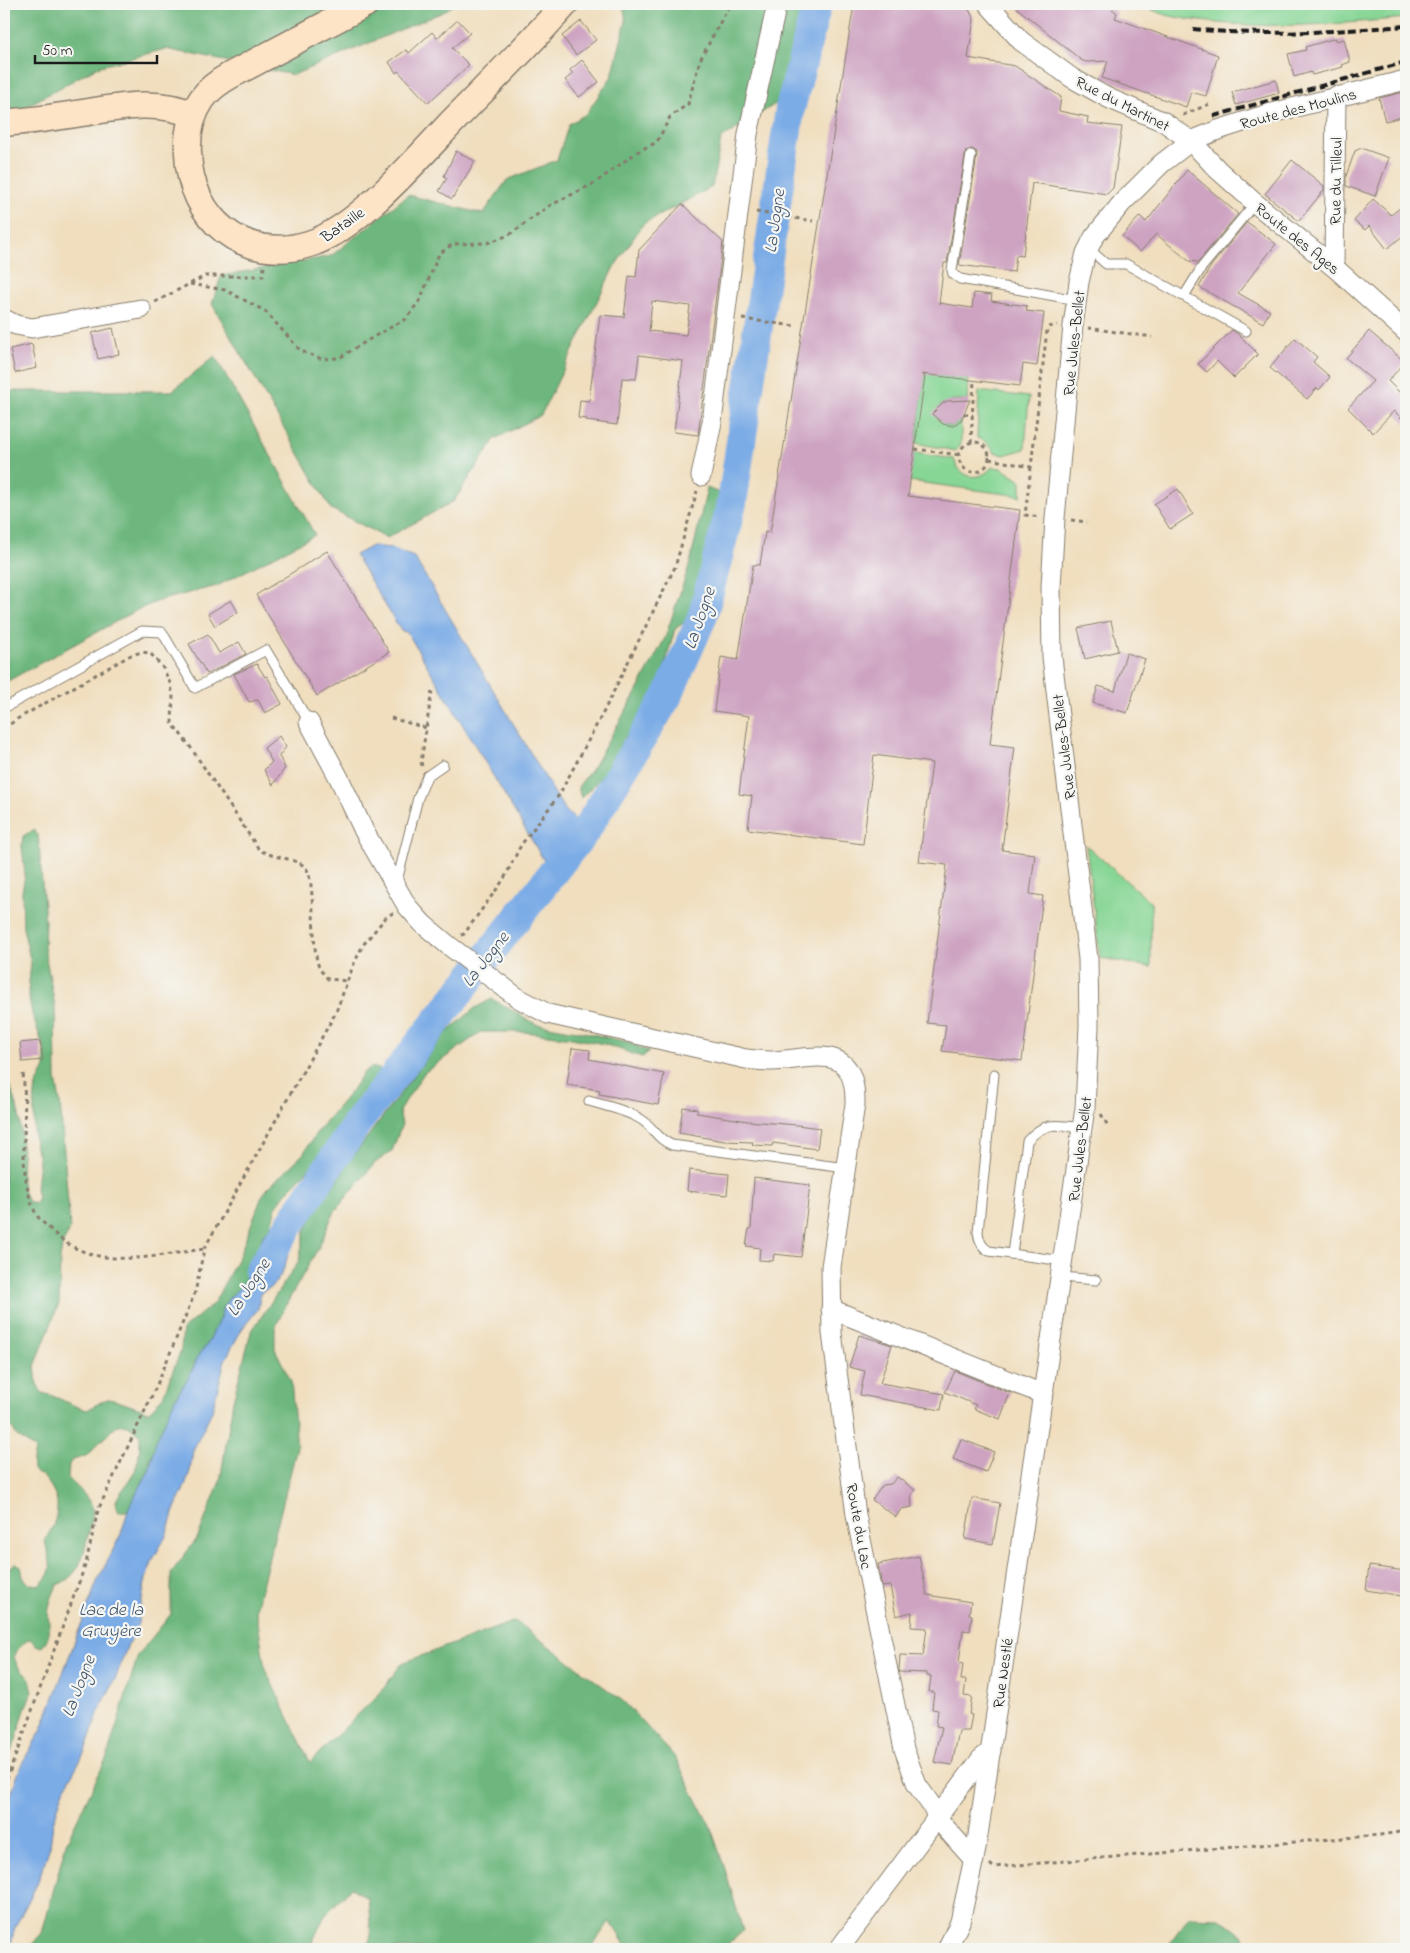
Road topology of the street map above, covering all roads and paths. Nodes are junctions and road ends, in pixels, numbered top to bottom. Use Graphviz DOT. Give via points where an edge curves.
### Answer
graph roads {
  1 [pos="365,4"];
  2 [pos="565,4"];
  3 [pos="730,4"];
  4 [pos="777,4"];
  5 [pos="988,4"];
  6 [pos="1406,80"];
  7 [pos="1336,96"];
  8 [pos="1210,104"];
  9 [pos="194,115"];
  10 [pos="1164,122"];
  11 [pos="4,123"];
  12 [pos="1192,141"];
  13 [pos="971,155"];
  14 [pos="1255,204"];
  15 [pos="748,211"];
  16 [pos="813,221"];
  17 [pos="266,247"];
  18 [pos="1088,248"];
  19 [pos="1334,266"];
  20 [pos="190,284"];
  21 [pos="1184,296"];
  22 [pos="1077,300"];
  23 [pos="141,309"];
  24 [pos="737,318"];
  25 [pos="4,319"];
  26 [pos="796,326"];
  27 [pos="1073,326"];
  28 [pos="1246,331"];
  29 [pos="1406,332"];
  30 [pos="1152,337"];
  31 [pos="974,380"];
  32 [pos="964,414"];
  33 [pos="972,415"];
  34 [pos="971,443"];
  35 [pos="915,449"];
  36 [pos="960,455"];
  37 [pos="989,459"];
  38 [pos="1031,467"];
  39 [pos="701,476"];
  40 [pos="1055,518"];
  41 [pos="432,690"];
  42 [pos="4,708"];
  43 [pos="391,718"];
  44 [pos="309,722"];
  45 [pos="426,728"];
  46 [pos="4,729"];
  47 [pos="443,765"];
  48 [pos="427,776"];
  49 [pos="396,885"];
  50 [pos="407,906"];
  51 [pos="464,934"];
  52 [pos="348,981"];
  53 [pos="23,1074"];
  54 [pos="994,1074"];
  55 [pos="589,1101"];
  56 [pos="1083,1128"];
  57 [pos="846,1168"];
  58 [pos="204,1249"];
  59 [pos="1012,1254"];
  60 [pos="1062,1269"];
  61 [pos="1096,1280"];
  62 [pos="831,1309"];
  63 [pos="1044,1393"];
  64 [pos="990,1751"];
  65 [pos="4,1787"];
  66 [pos="936,1817"];
  67 [pos="1406,1831"];
  68 [pos="979,1859"];
  69 [pos="839,1949"];
  70 [pos="947,1949"];
  1 -- 9 [label="main road, Bataille" via="243,67 202,99"];
  2 -- 17 [label="main road, Bataille" via="412,164 349,222 330,236 308,245 284,249"];
  3 -- 20 [label="path" via="700,60 688,104 670,117 657,142 637,152 595,183 548,206 509,235 486,244 454,244 439,254 420,300 406,319 339,358 322,359 301,351 265,311 224,290"];
  4 -- 39 [label="street" via="748,134 712,422"];
  5 -- 10 [label="street, Rue du Martinet" via="1022,41 1072,78 1108,98"];
  6 -- 7 [label="street, Route des Moulins"];
  7 -- 12 [label="street, Route des Moulins" via="1268,114"];
  7 -- 19 [label="street, Rue du Tilleul"];
  8 -- 10 [label="path"];
  9 -- 11 [label="main road" via="179,108 152,105"];
  9 -- 17 [label="main road, Bataille" via="189,132 188,164 200,204 220,228 240,240"];
  10 -- 12 [label="street, Rue du Martinet"];
  12 -- 14 [label="street, Route des Ages"];
  12 -- 18 [label="street, Rue Jules-Bellet" via="1160,164 1122,203"];
  13 -- 22 [label="lane" via="953,274 960,279"];
  14 -- 19 [label="street, Route des Ages"];
  14 -- 21 [label="lane" via="1202,267"];
  15 -- 16 [label="path"];
  17 -- 20 [label="path" via="263,276 205,276"];
  18 -- 21 [label="lane" via="1106,264 1126,264"];
  18 -- 22 [label="street, Rue Jules-Bellet"];
  19 -- 29 [label="street, Route des Ages"];
  20 -- 23 [label="path"];
  21 -- 28 [label="lane"];
  22 -- 27 [label="street, Rue Jules-Bellet"];
  23 -- 25 [label="street" via="32,328"];
  24 -- 26 [label="path"];
  27 -- 30 [label="path"];
  27 -- 38 [label="path" via="1053,325 1047,330"];
  27 -- 40 [label="street, Rue Jules-Bellet"];
  31 -- 33 [label="path"];
  32 -- 33 [label="path"];
  33 -- 34 [label="path"];
  34 -- 36 [label="path" via="962,448"];
  34 -- 37 [label="path" via="985,447"];
  35 -- 36 [label="path"];
  36 -- 37 [label="path" via="963,466 973,472 983,469"];
  37 -- 38 [label="path"];
  38 -- 40 [label="path" via="1024,515"];
  39 -- 51 [label="path" via="675,567 607,704 559,795 521,845 504,879"];
  40 -- 56 [label="street, Rue Jules-Bellet" via="1052,656 1088,959 1089,1026"];
  41 -- 45 [label="path"];
  42 -- 44 [label="lane" via="142,631 162,632 195,688 266,650"];
  43 -- 45 [label="path"];
  44 -- 49 [label="street" via="364,831"];
  45 -- 48 [label="path" via="421,762"];
  46 -- 52 [label="path" via="131,655 150,653 170,683 172,723 258,848 263,853 304,866 310,874 319,967 328,979"];
  47 -- 48 [label="lane"];
  48 -- 49 [label="lane" via="414,808"];
  49 -- 50 [label="street"];
  50 -- 52 [label="path" via="387,916 363,945"];
  50 -- 57 [label="street, Route du Lac" via="423,924 509,992 548,1014 746,1059 833,1058 845,1066 853,1078 856,1093"];
  52 -- 58 [label="path" via="336,1012"];
  53 -- 58 [label="path" via="28,1194 38,1217 60,1239 94,1256 130,1259"];
  54 -- 59 [label="lane" via="979,1238 989,1251"];
  55 -- 57 [label="lane" via="635,1116 672,1145"];
  56 -- 59 [label="lane" via="1052,1124 1039,1130 1028,1141"];
  56 -- 60 [label="street, Rue Jules-Bellet"];
  57 -- 62 [label="street, Route du Lac" via="831,1272"];
  58 -- 65 [label="path" via="194,1294 156,1388 98,1510 86,1563"];
  59 -- 60 [label="lane"];
  60 -- 61 [label="lane"];
  60 -- 63 [label="street, Rue Jules-Bellet"];
  62 -- 63 [label="street"];
  62 -- 66 [label="street, Route du Lac" via="836,1373 856,1515 895,1710 917,1786"];
  63 -- 64 [label="street, Rue Nestlé"];
  64 -- 66 [label="street" via="981,1758"];
  64 -- 68 [label="street, Rue Nestlé"];
  66 -- 68 [label="street, Route du Lac"];
  66 -- 69 [label="street"];
  67 -- 68 [label="path" via="993,1867"];
  68 -- 70 [label="street, Rue Nestlé" via="960,1922"];
}
